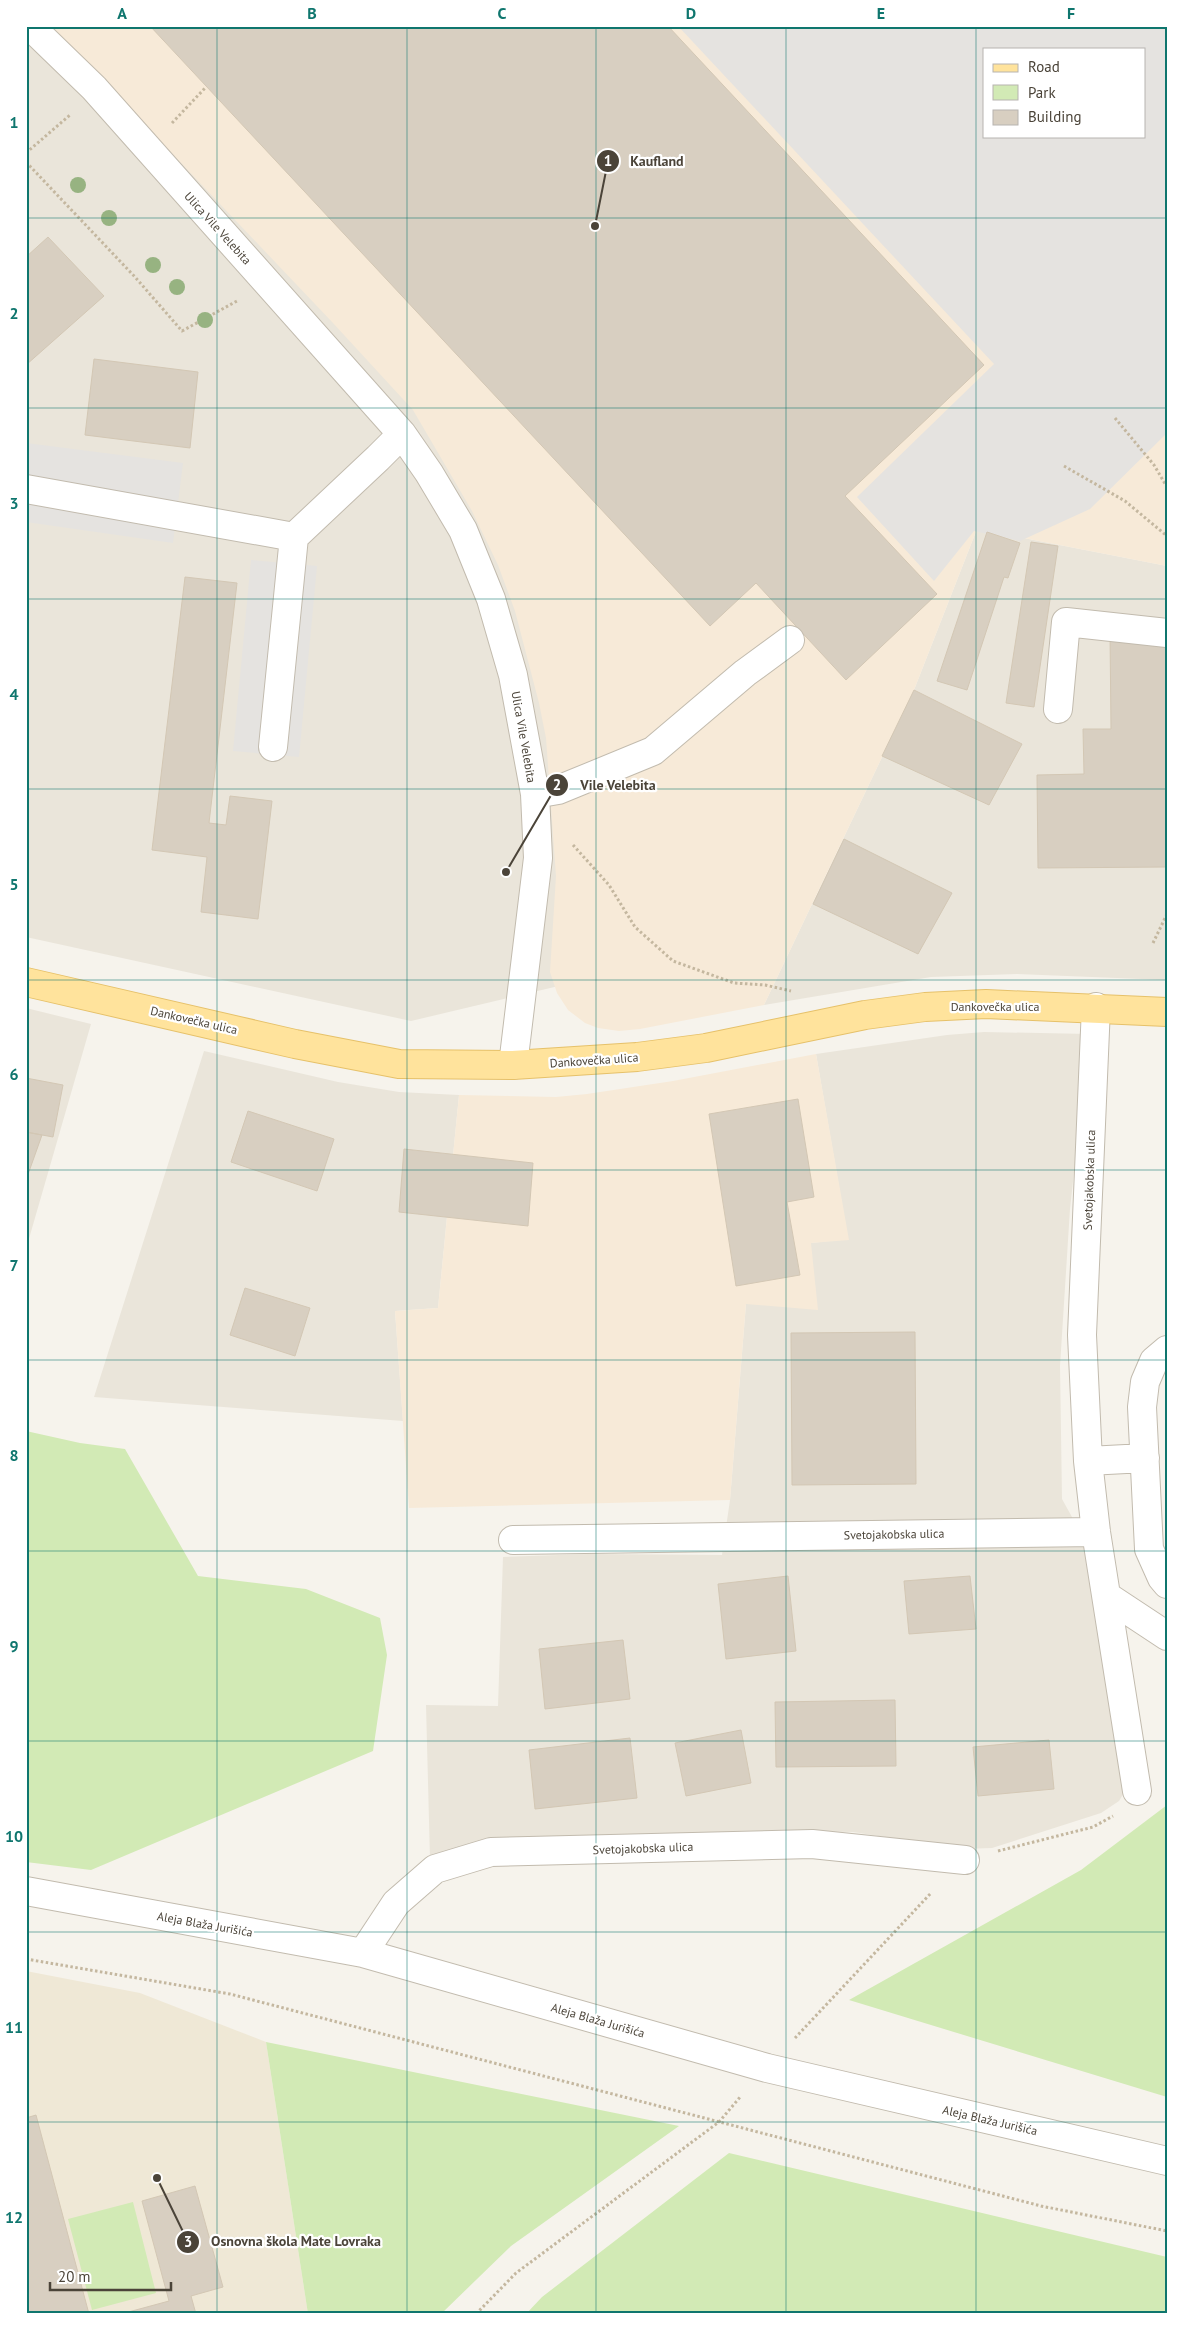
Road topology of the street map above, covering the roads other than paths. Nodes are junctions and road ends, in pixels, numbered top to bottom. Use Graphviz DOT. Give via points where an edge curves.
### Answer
graph roads {
  1 [pos="30,26"];
  2 [pos="402,434"];
  3 [pos="26,489"];
  4 [pos="294,537"];
  5 [pos="1167,633"];
  6 [pos="790,640"];
  7 [pos="1058,709"];
  8 [pos="273,747"];
  9 [pos="535,794"];
  10 [pos="26,982"];
  11 [pos="1096,1007"];
  12 [pos="1167,1012"];
  13 [pos="513,1065"];
  14 [pos="1167,1350"];
  15 [pos="1145,1458"];
  16 [pos="1088,1461"];
  17 [pos="1096,1532"];
  18 [pos="513,1540"];
  19 [pos="1167,1584"];
  20 [pos="1108,1597"];
  21 [pos="1167,1636"];
  22 [pos="1137,1790"];
  23 [pos="965,1860"];
  24 [pos="26,1891"];
  25 [pos="363,1953"];
  26 [pos="1167,2161"];
  1 -- 2 [label="street, Ulica Vile Velebita" via="101,96"];
  2 -- 4 [label="street"];
  2 -- 9 [label="street, Ulica Vile Velebita" via="463,530 491,599 513,675"];
  3 -- 4 [label="street"];
  4 -- 8 [label="street"];
  5 -- 7 [label="street" via="1066,622"];
  6 -- 9 [label="street" via="745,673 653,751 558,790"];
  9 -- 13 [label="street, Ulica Vile Velebita" via="538,858"];
  10 -- 13 [label="main road, Dankovečka ulica" via="376,1061"];
  11 -- 12 [label="main road, Dankovečka ulica"];
  11 -- 13 [label="main road, Dankovečka ulica" via="986,1004 925,1007 865,1015 706,1048 637,1057"];
  11 -- 16 [label="street, Svetojakobska ulica" via="1082,1335"];
  14 -- 15 [label="street" via="1154,1360 1145,1382 1142,1407"];
  15 -- 16 [label="street"];
  15 -- 19 [label="street" via="1149,1549"];
  16 -- 17 [label="street, Svetojakobska ulica"];
  17 -- 18 [label="street, Svetojakobska ulica"];
  17 -- 20 [label="street, Svetojakobska ulica"];
  20 -- 21 [label="street"];
  20 -- 22 [label="street, Svetojakobska ulica"];
  23 -- 25 [label="street, Svetojakobska ulica" via="812,1844 491,1852 434,1869 396,1903"];
  24 -- 25 [label="street, Aleja Blaža Jurišića"];
  25 -- 26 [label="street, Aleja Blaža Jurišića" via="766,2068"];
}
